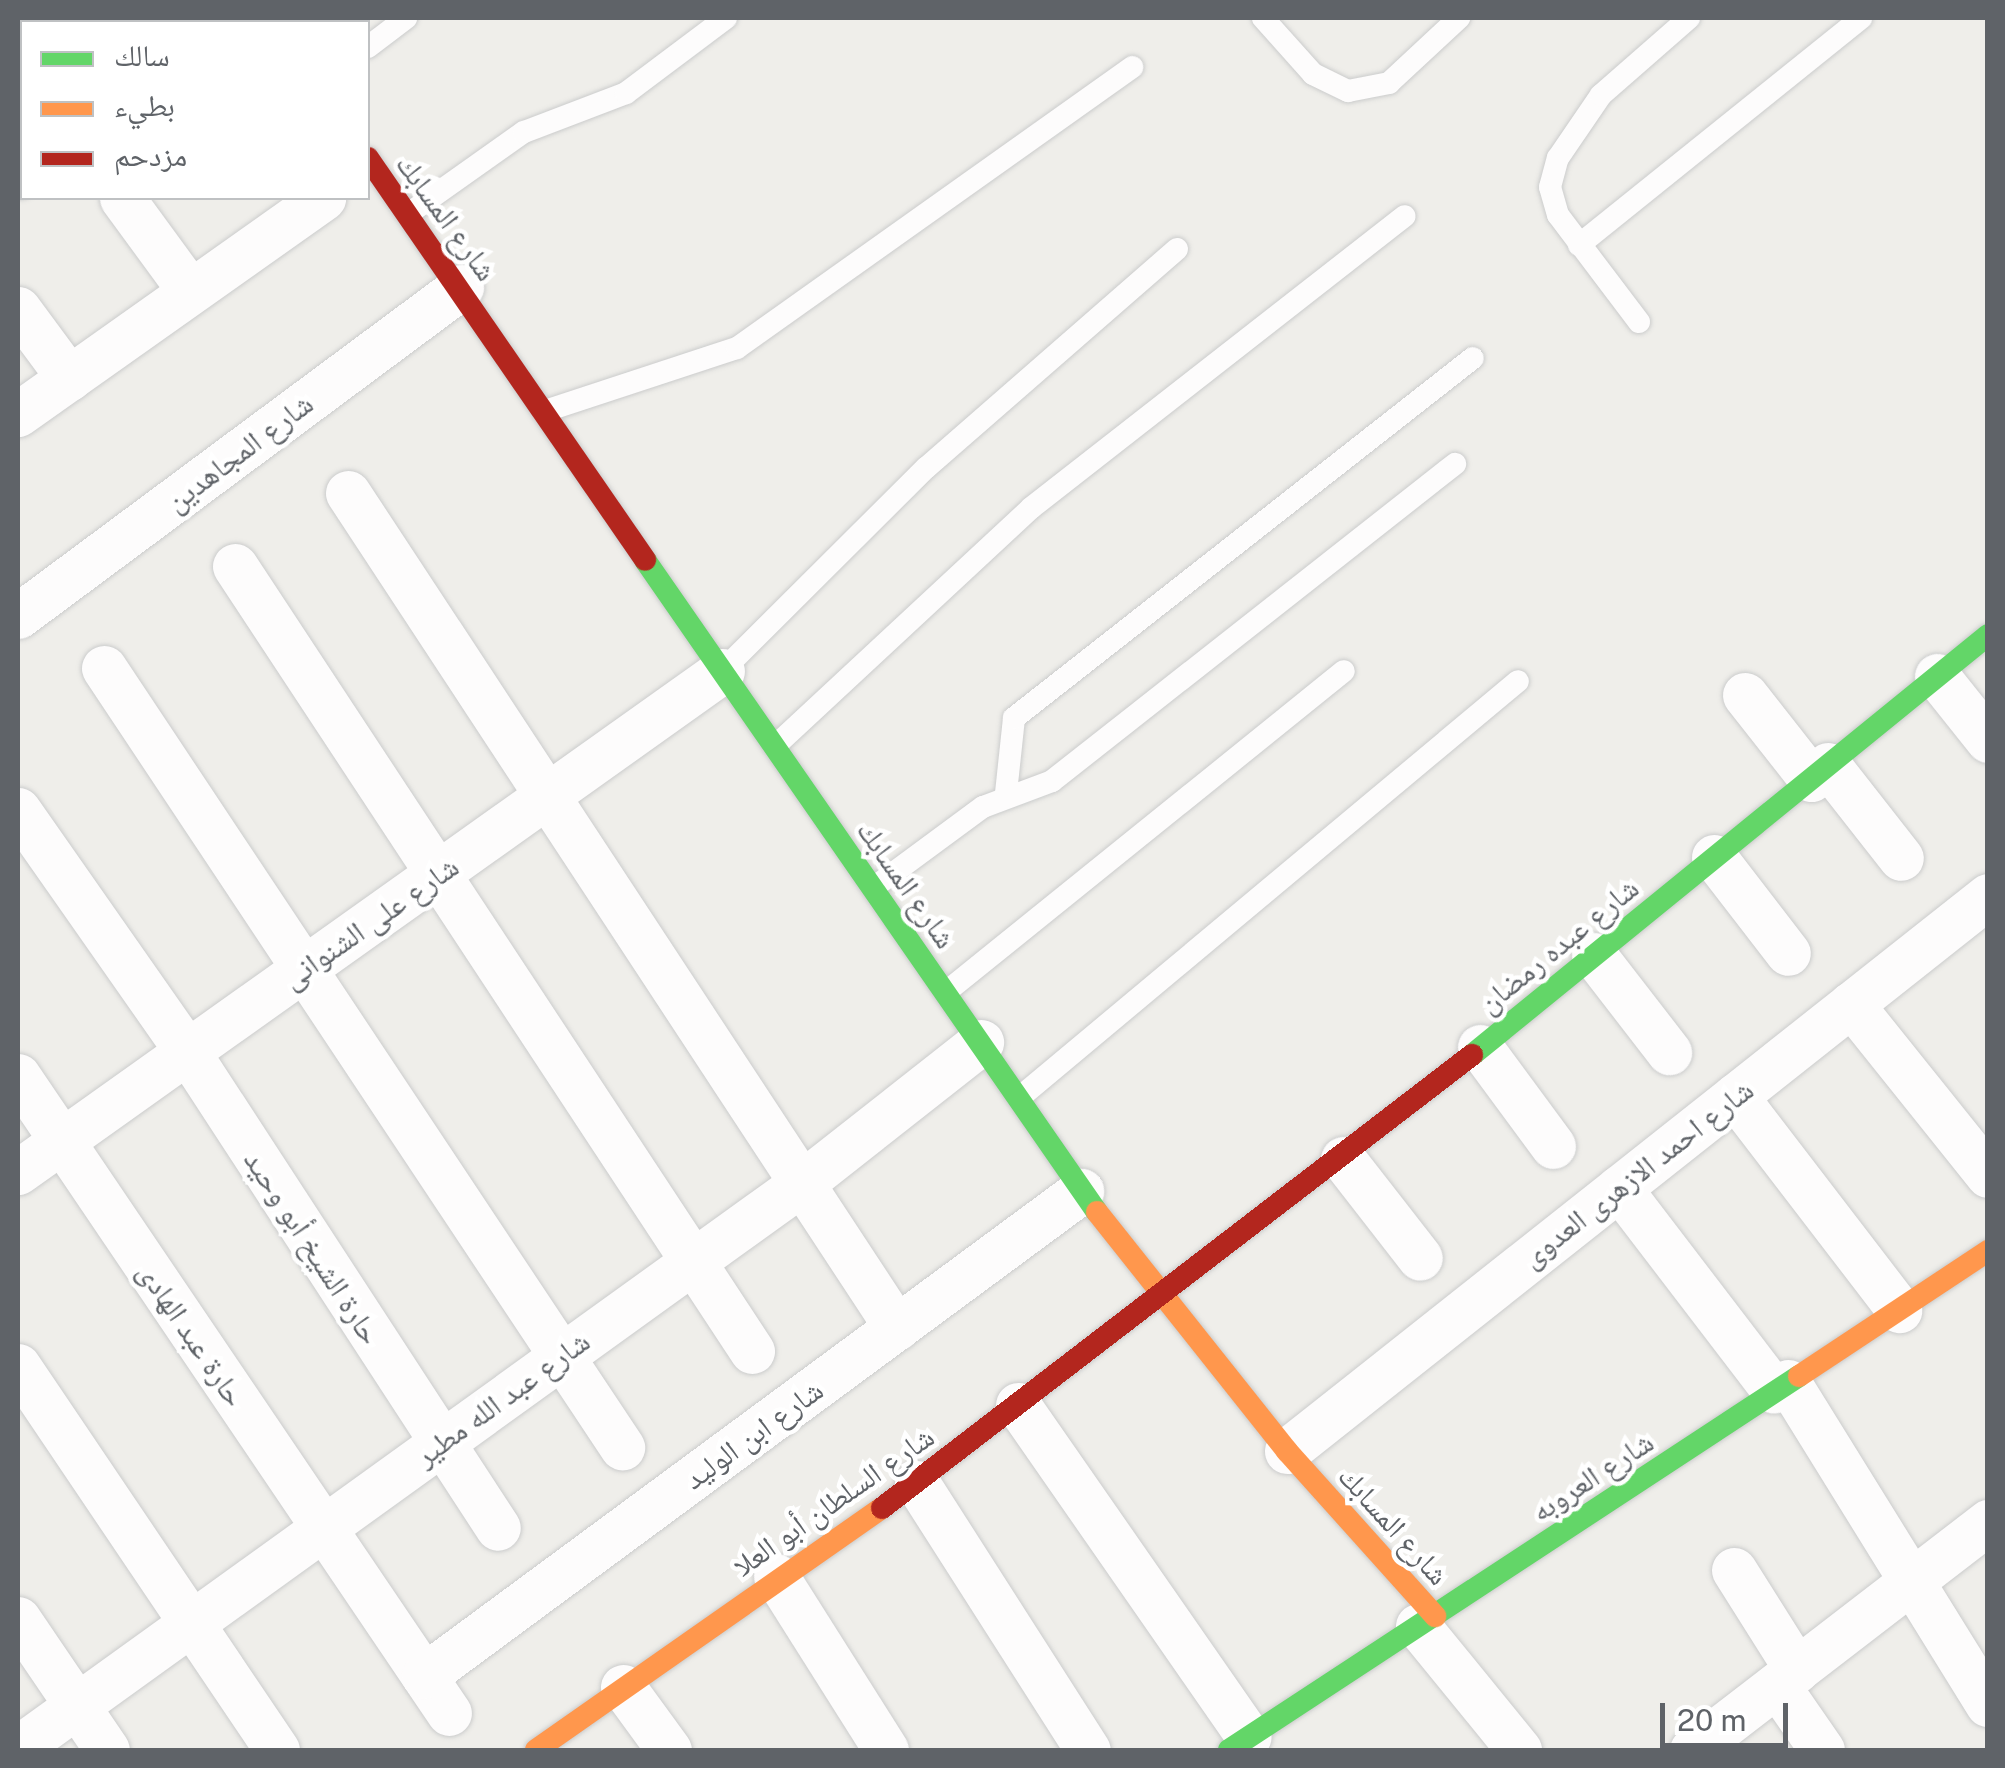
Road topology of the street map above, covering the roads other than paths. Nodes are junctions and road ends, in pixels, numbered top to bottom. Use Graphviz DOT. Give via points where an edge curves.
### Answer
graph roads {
  1 [pos="406,18"];
  2 [pos="726,18"];
  3 [pos="1264,18"];
  4 [pos="1459,18"];
  5 [pos="1689,18"];
  6 [pos="1861,18"];
  7 [pos="370,45"];
  8 [pos="1132,68"];
  9 [pos="370,163"];
  10 [pos="123,200"];
  11 [pos="320,200"];
  12 [pos="408,214"];
  13 [pos="1405,216"];
  14 [pos="1579,245"];
  15 [pos="1177,249"];
  16 [pos="461,287"];
  17 [pos="190,292"];
  18 [pos="18,309"];
  19 [pos="1639,322"];
  20 [pos="1473,358"];
  21 [pos="69,378"];
  22 [pos="545,411"];
  23 [pos="18,414"];
  24 [pos="1455,464"];
  25 [pos="348,493"];
  26 [pos="236,566"];
  27 [pos="18,616"];
  28 [pos="1988,635"];
  29 [pos="104,668"];
  30 [pos="722,671"];
  31 [pos="1344,671"];
  32 [pos="1937,676"];
  33 [pos="1518,681"];
  34 [pos="1744,695"];
  35 [pos="1988,740"];
  36 [pos="775,746"];
  37 [pos="1819,772"];
  38 [pos="1006,794"];
  39 [pos="547,796"];
  40 [pos="18,810"];
  41 [pos="1714,857"];
  42 [pos="1901,858"];
  43 [pos="438,874"];
  44 [pos="873,888"];
  45 [pos="1988,896"];
  46 [pos="1788,953"];
  47 [pos="1594,955"];
  48 [pos="306,966"];
  49 [pos="946,992"];
  50 [pos="1851,1004"];
  51 [pos="981,1042"];
  52 [pos="1480,1047"];
  53 [pos="186,1051"];
  54 [pos="1669,1052"];
  55 [pos="18,1076"];
  56 [pos="1735,1096"];
  57 [pos="1019,1098"];
  58 [pos="62,1140"];
  59 [pos="1553,1146"];
  60 [pos="1343,1159"];
  61 [pos="18,1172"];
  62 [pos="1988,1175"];
  63 [pos="802,1182"];
  64 [pos="1619,1188"];
  65 [pos="1081,1191"];
  66 [pos="1988,1251"];
  67 [pos="1420,1258"];
  68 [pos="690,1263"];
  69 [pos="1158,1293"];
  70 [pos="1899,1310"];
  71 [pos="897,1328"];
  72 [pos="752,1351"];
  73 [pos="557,1359"];
  74 [pos="18,1366"];
  75 [pos="1781,1387"];
  76 [pos="1018,1405"];
  77 [pos="440,1442"];
  78 [pos="622,1447"];
  79 [pos="1287,1451"];
  80 [pos="917,1484"];
  81 [pos="1988,1522"];
  82 [pos="322,1528"];
  83 [pos="498,1528"];
  84 [pos="1734,1570"];
  85 [pos="776,1576"];
  86 [pos="1911,1581"];
  87 [pos="18,1620"];
  88 [pos="1427,1621"];
  89 [pos="188,1626"];
  90 [pos="424,1676"];
  91 [pos="1787,1677"];
  92 [pos="623,1687"];
  93 [pos="1988,1704"];
  94 [pos="77,1705"];
  95 [pos="450,1712"];
  96 [pos="1262,1740"];
  97 [pos="18,1748"];
  98 [pos="107,1750"];
  99 [pos="277,1750"];
  100 [pos="536,1750"];
  101 [pos="669,1750"];
  102 [pos="886,1750"];
  103 [pos="1088,1750"];
  104 [pos="1519,1750"];
  105 [pos="1692,1750"];
  106 [pos="1822,1750"];
  1 -- 7 [label="lane"];
  2 -- 12 [label="lane" via="626,93 524,132"];
  3 -- 4 [label="lane" via="1313,74 1348,91 1388,83"];
  5 -- 14 [label="lane" via="1601,95 1558,158 1550,187"];
  6 -- 14 [label="lane"];
  8 -- 22 [label="lane" via="737,348"];
  9 -- 12 [label="street, شارع المسابك"];
  10 -- 17 [label="street"];
  11 -- 17 [label="street"];
  12 -- 16 [label="street, شارع المسابك"];
  13 -- 36 [label="lane" via="1031,508"];
  14 -- 19 [label="lane"];
  15 -- 30 [label="lane" via="926,468"];
  16 -- 22 [label="street, شارع المسابك"];
  16 -- 27 [label="street, شارع المجاهدين"];
  17 -- 21 [label="street"];
  18 -- 21 [label="street"];
  20 -- 38 [label="lane" via="1014,718"];
  21 -- 23 [label="street"];
  22 -- 30 [label="street, شارع المسابك"];
  24 -- 38 [label="lane" via="1052,781"];
  25 -- 39 [label="street"];
  26 -- 43 [label="street"];
  28 -- 32 [label="street, شارع عبده رمضان"];
  29 -- 48 [label="street"];
  30 -- 36 [label="street, شارع المسابك"];
  30 -- 39 [label="street, شارع على الشنوانى"];
  31 -- 49 [label="lane"];
  32 -- 35 [label="street"];
  32 -- 37 [label="street, شارع عبده رمضان"];
  33 -- 57 [label="lane"];
  34 -- 37 [label="street"];
  36 -- 44 [label="street, شارع المسابك"];
  37 -- 41 [label="street, شارع عبده رمضان"];
  37 -- 42 [label="street"];
  38 -- 44 [label="lane"];
  39 -- 43 [label="street, شارع على الشنوانى"];
  39 -- 63 [label="street"];
  40 -- 53 [label="street, حارة الشيخ أبو وحيد"];
  41 -- 46 [label="street"];
  41 -- 47 [label="street, شارع عبده رمضان"];
  43 -- 48 [label="street, شارع على الشنوانى"];
  43 -- 68 [label="street"];
  44 -- 49 [label="street, شارع المسابك"];
  45 -- 50 [label="street, شارع احمد الازهرى العدوى"];
  47 -- 52 [label="street, شارع عبده رمضان"];
  47 -- 54 [label="street"];
  48 -- 53 [label="street, شارع على الشنوانى"];
  48 -- 73 [label="street"];
  49 -- 51 [label="street, شارع المسابك"];
  50 -- 56 [label="street, شارع احمد الازهرى العدوى"];
  50 -- 62 [label="street"];
  51 -- 57 [label="street, شارع المسابك"];
  51 -- 63 [label="street, شارع عبد الله مطير"];
  52 -- 59 [label="street"];
  52 -- 60 [label="street, شارع عبده رمضان"];
  53 -- 58 [label="street, شارع على الشنوانى"];
  53 -- 77 [label="street, حارة الشيخ أبو وحيد"];
  55 -- 58 [label="street, حارة عبد الهادى"];
  56 -- 64 [label="street, شارع احمد الازهرى العدوى"];
  56 -- 70 [label="street"];
  57 -- 65 [label="street, شارع المسابك"];
  58 -- 61 [label="street, شارع على الشنوانى"];
  58 -- 82 [label="street, حارة عبد الهادى"];
  60 -- 67 [label="street"];
  60 -- 69 [label="street, شارع عبده رمضان"];
  63 -- 68 [label="street, شارع عبد الله مطير"];
  63 -- 71 [label="street"];
  64 -- 75 [label="street"];
  64 -- 79 [label="street, شارع احمد الازهرى العدوى"];
  65 -- 69 [label="street, شارع المسابك"];
  65 -- 71 [label="street, شارع ابن الوليد"];
  66 -- 70 [label="street, شارع العروبه"];
  68 -- 72 [label="street"];
  68 -- 73 [label="street, شارع عبد الله مطير"];
  69 -- 76 [label="street, شارع السلطان أبو العلا"];
  69 -- 79 [label="street, شارع المسابك"];
  70 -- 75 [label="street, شارع العروبه"];
  71 -- 90 [label="street, شارع ابن الوليد"];
  73 -- 77 [label="street, شارع عبد الله مطير"];
  73 -- 78 [label="street"];
  74 -- 89 [label="street"];
  75 -- 86 [label="street"];
  75 -- 88 [label="street, شارع العروبه"];
  76 -- 80 [label="street, شارع السلطان أبو العلا"];
  76 -- 96 [label="street"];
  77 -- 82 [label="street, شارع عبد الله مطير"];
  77 -- 83 [label="street, حارة الشيخ أبو وحيد"];
  79 -- 88 [label="street, شارع المسابك"];
  80 -- 85 [label="street, شارع السلطان أبو العلا"];
  80 -- 103 [label="street"];
  81 -- 86 [label="street"];
  82 -- 89 [label="street, شارع عبد الله مطير"];
  82 -- 90 [label="street, حارة عبد الهادى"];
  84 -- 91 [label="street"];
  85 -- 92 [label="street, شارع السلطان أبو العلا"];
  85 -- 102 [label="street"];
  86 -- 91 [label="street"];
  86 -- 93 [label="street"];
  87 -- 94 [label="street"];
  88 -- 96 [label="street, شارع العروبه"];
  88 -- 104 [label="street"];
  89 -- 94 [label="street, شارع عبد الله مطير"];
  89 -- 99 [label="street"];
  90 -- 95 [label="street, حارة عبد الهادى"];
  91 -- 105 [label="street"];
  91 -- 106 [label="street"];
  92 -- 100 [label="street, شارع السلطان أبو العلا"];
  92 -- 101 [label="street"];
  94 -- 97 [label="street, شارع عبد الله مطير"];
  94 -- 98 [label="street"];
}
